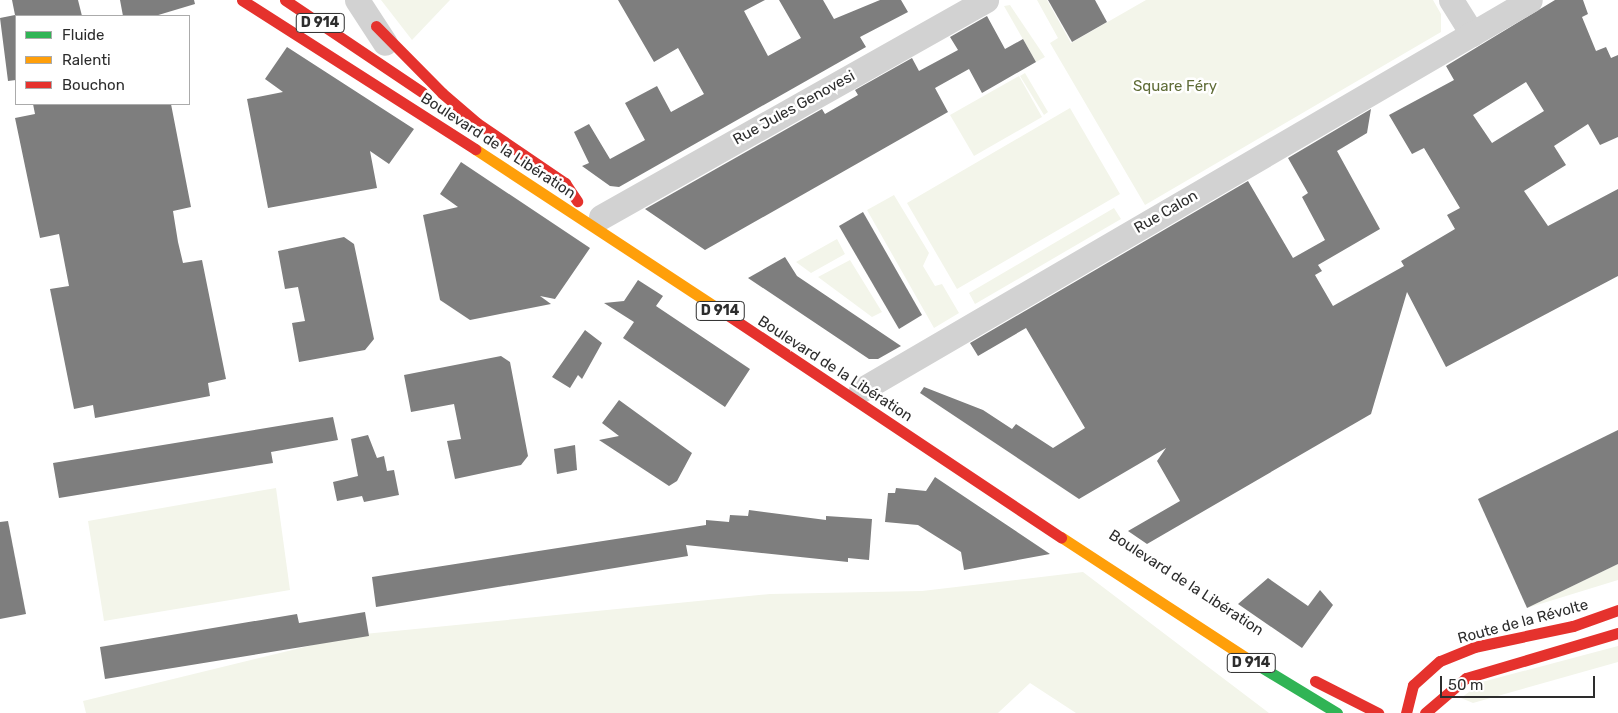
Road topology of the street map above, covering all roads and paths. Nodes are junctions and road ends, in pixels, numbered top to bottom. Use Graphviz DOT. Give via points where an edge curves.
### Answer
graph roads {
  1 [pos="242,0"];
  2 [pos="357,0"];
  3 [pos="986,0"];
  4 [pos="1452,0"];
  5 [pos="1530,0"];
  6 [pos="271,5"];
  7 [pos="376,26"];
  8 [pos="1472,34"];
  9 [pos="390,70"];
  10 [pos="577,201"];
  11 [pos="602,217"];
  12 [pos="861,390"];
  13 [pos="884,403"];
  14 [pos="1045,508"];
  15 [pos="1037,521"];
  16 [pos="1618,610"];
  17 [pos="1618,633"];
  18 [pos="1300,673"];
  19 [pos="1337,713"];
  20 [pos="1378,713"];
  21 [pos="1406,713"];
  22 [pos="1425,713"];
  1 -- 6 [label="main road, Boulevard de la Libération / D 914"];
  2 -- 7 [label="street"];
  3 -- 11 [label="street, Rue Jules Genovesi"];
  4 -- 8 [label="street"];
  5 -- 8 [label="street, Rue Calon"];
  6 -- 9 [label="main road, Boulevard de la Libération / D 914"];
  6 -- 9 [label="main road" via="379,75"];
  6 -- 15 [label="main road, Boulevard de la Libération / D 914" via="525,180"];
  7 -- 9 [label="street"];
  7 -- 10 [label="main road" via="442,93 478,123 565,183"];
  8 -- 12 [label="street, Rue Calon"];
  9 -- 10 [label="main road, Boulevard de la Libération / D 914" via="466,128"];
  10 -- 11 [label="main road, Boulevard de la Libération / D 914"];
  11 -- 12 [label="main road, Boulevard de la Libération / D 914"];
  12 -- 13 [label="main road, Boulevard de la Libération / D 914"];
  14 -- 15 [label="main road"];
  15 -- 19 [label="main road, Boulevard de la Libération / D 914" via="1263,670"];
  16 -- 21 [label="main road, Route de la Révolte" via="1573,626 1474,647 1440,661 1413,685"];
  17 -- 22 [label="main road" via="1466,678"];
  18 -- 20 [label="main road"];
}
